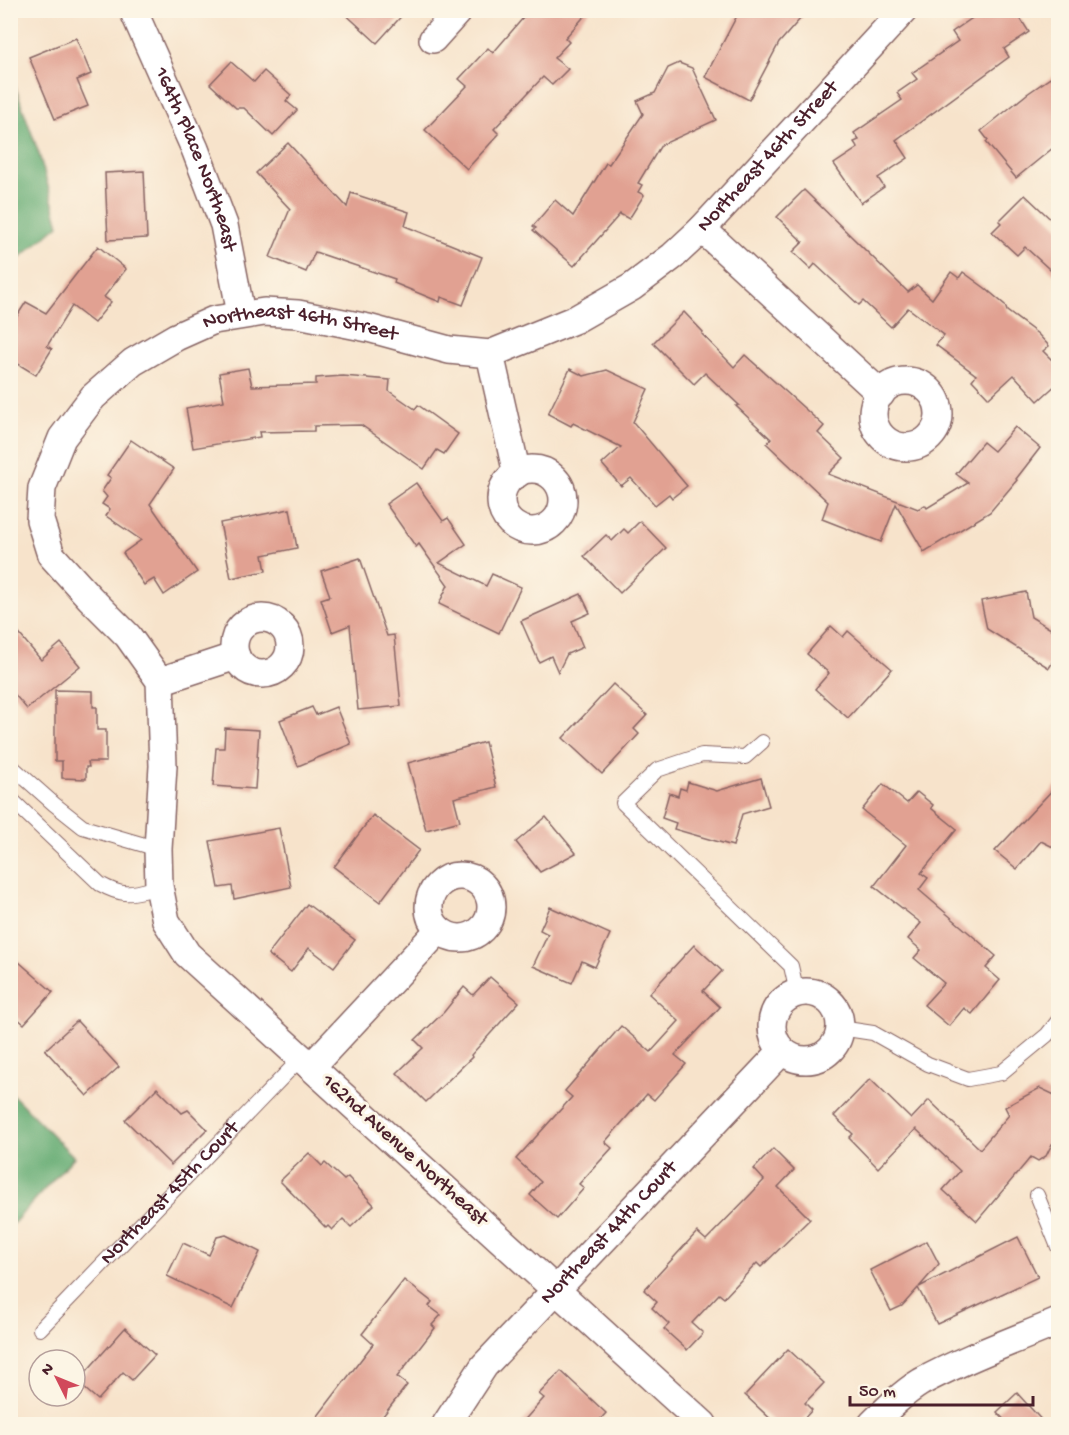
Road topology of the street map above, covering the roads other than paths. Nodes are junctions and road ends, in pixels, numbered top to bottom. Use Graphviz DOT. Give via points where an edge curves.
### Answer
graph roads {
  1 [pos="133,10"];
  2 [pos="459,10"];
  3 [pos="904,10"];
  4 [pos="432,39"];
  5 [pos="702,229"];
  6 [pos="242,314"];
  7 [pos="490,354"];
  8 [pos="881,394"];
  9 [pos="517,474"];
  10 [pos="236,656"];
  11 [pos="160,681"];
  12 [pos="762,742"];
  13 [pos="10,765"];
  14 [pos="10,798"];
  15 [pos="158,849"];
  16 [pos="159,887"];
  17 [pos="439,930"];
  18 [pos="797,993"];
  19 [pos="1059,1021"];
  20 [pos="840,1028"];
  21 [pos="782,1051"];
  22 [pos="306,1063"];
  23 [pos="1037,1195"];
  24 [pos="1059,1247"];
  25 [pos="557,1290"];
  26 [pos="1059,1322"];
  27 [pos="40,1329"];
  28 [pos="446,1425"];
  29 [pos="703,1425"];
  30 [pos="872,1425"];
  1 -- 6 [label="street, 164th Place Northeast" via="224,225"];
  2 -- 4 [label="street"];
  3 -- 5 [label="street, Northeast 46th Street"];
  5 -- 7 [label="street, Northeast 46th Street" via="632,288 576,319"];
  5 -- 8 [label="street"];
  6 -- 7 [label="street, Northeast 46th Street" via="298,314 449,350"];
  6 -- 11 [label="street, Northeast 46th Street" via="214,320 176,337 134,362 93,397 62,438 42,488 40,520 51,555 128,636"];
  7 -- 9 [label="street"];
  10 -- 11 [label="street"];
  11 -- 15 [label="street" via="163,766"];
  12 -- 18 [label="lane" via="745,757 702,755 657,770 623,803 791,966"];
  13 -- 15 [label="lane" via="83,827"];
  14 -- 16 [label="lane" via="100,884 117,894"];
  15 -- 16 [label="street, 162nd Avenue Northeast"];
  16 -- 22 [label="street, 162nd Avenue Northeast" via="166,921 187,954"];
  17 -- 22 [label="street, Northeast 45th Court"];
  18 -- 20 [label="street" via="818,994 828,1000 835,1007"];
  18 -- 21 [label="street" via="778,1007 773,1018 775,1041"];
  19 -- 20 [label="lane" via="1001,1073 968,1079 928,1064 873,1033"];
  20 -- 21 [label="street" via="833,1048 815,1059 803,1060"];
  21 -- 25 [label="street, Northeast 44th Court"];
  22 -- 25 [label="street, 162nd Avenue Northeast"];
  22 -- 27 [label="lane, Northeast 45th Court"];
  23 -- 24 [label="lane"];
  25 -- 28 [label="street, Northeast 44th Court" via="484,1366"];
  25 -- 29 [label="street, 162nd Avenue Northeast"];
  26 -- 30 [label="street" via="920,1383"];
}
